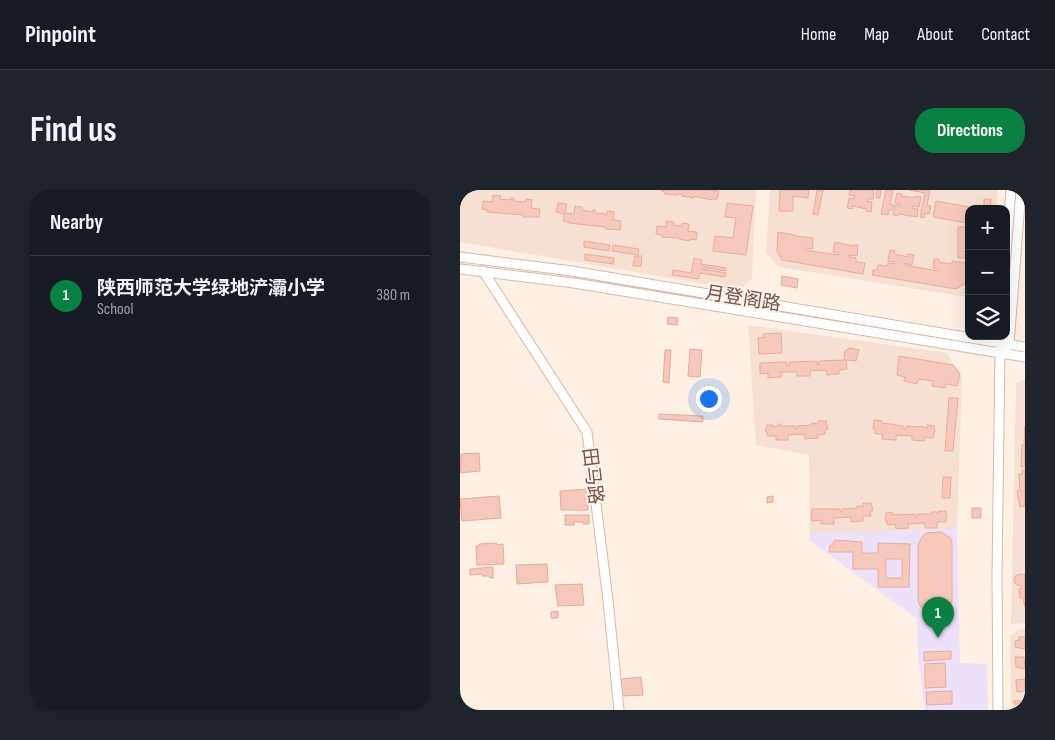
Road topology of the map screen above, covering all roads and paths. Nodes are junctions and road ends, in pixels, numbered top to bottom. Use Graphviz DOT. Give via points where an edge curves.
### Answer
graph roads {
  1 [pos="1011,190"];
  2 [pos="1021,190"];
  3 [pos="1006,250"];
  4 [pos="460,257"];
  5 [pos="460,268"];
  6 [pos="483,271"];
  7 [pos="1003,341"];
  8 [pos="1025,347"];
  9 [pos="1000,353"];
  10 [pos="1025,357"];
  11 [pos="619,710"];
  12 [pos="998,710"];
  1 -- 3 [label="main road"];
  2 -- 7 [label="main road"];
  4 -- 7 [label="main road, 月登阁路" via="572,271"];
  5 -- 6 [label="main road, 月登阁路"];
  6 -- 9 [label="main road, 月登阁路"];
  6 -- 11 [label="main road, 田马路" via="587,432"];
  7 -- 8 [label="main road, 月登阁路"];
  7 -- 9 [label="main road"];
  9 -- 10 [label="main road, 月登阁路"];
  9 -- 12 [label="main road"];
}
